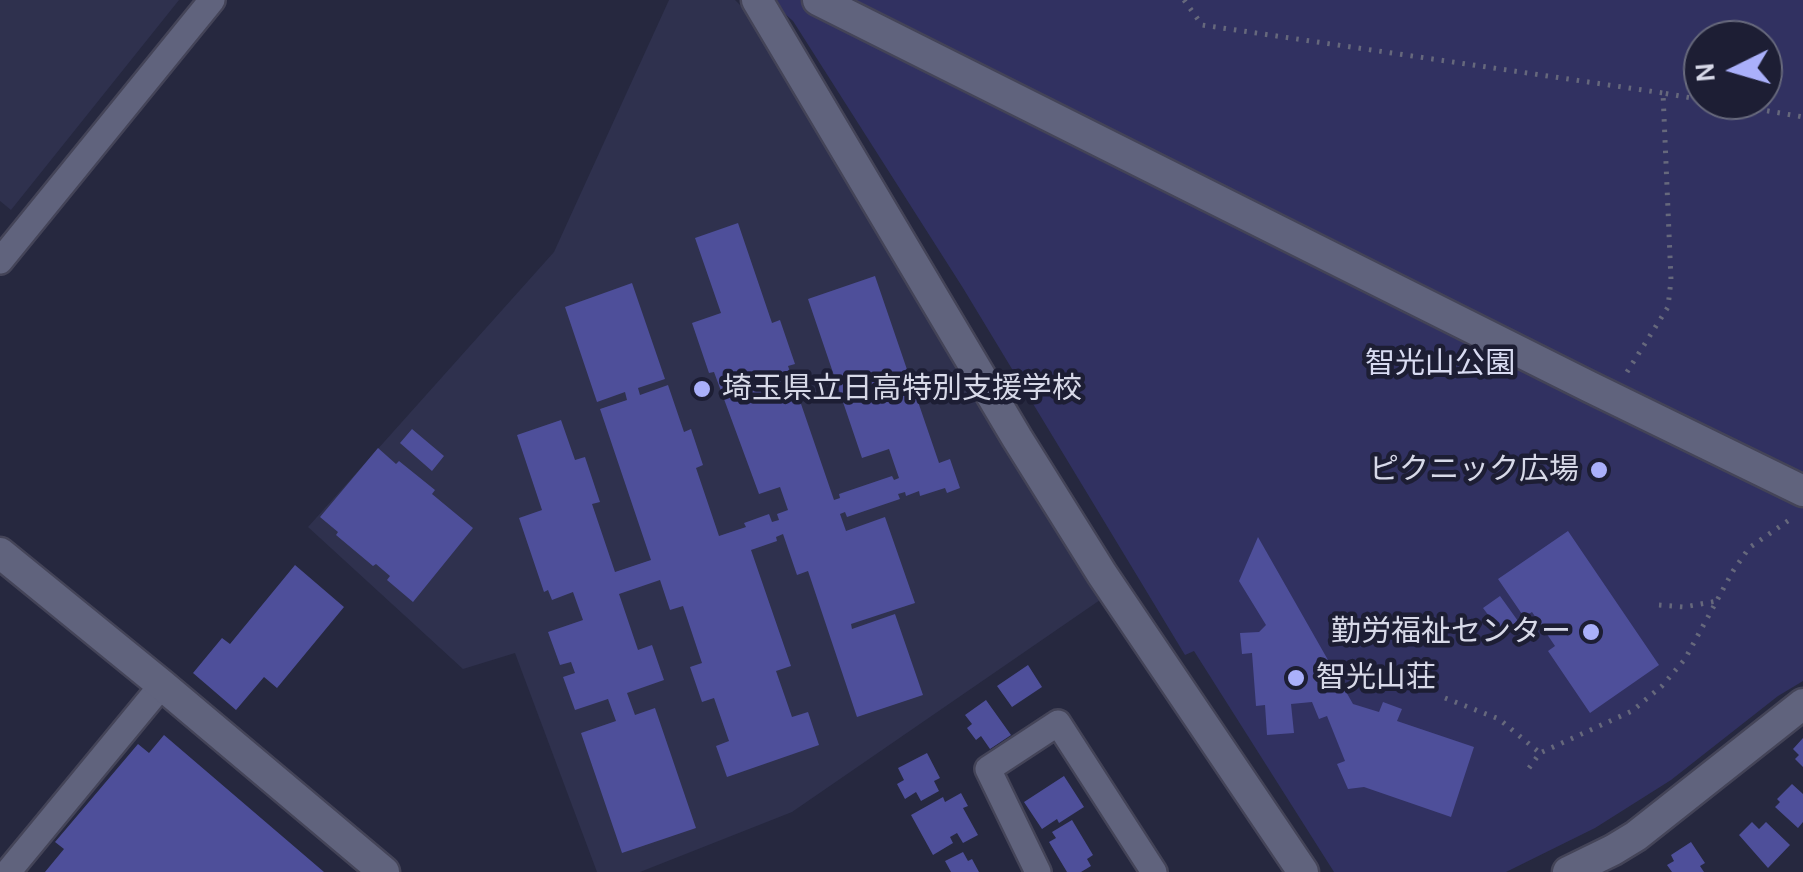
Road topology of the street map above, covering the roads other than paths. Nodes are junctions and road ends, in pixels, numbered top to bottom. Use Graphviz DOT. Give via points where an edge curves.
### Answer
graph roads {
  1 [pos="212,0"];
  2 [pos="757,0"];
  3 [pos="818,0"];
  4 [pos="3,253"];
  5 [pos="1803,491"];
  6 [pos="0,553"];
  7 [pos="162,685"];
  8 [pos="1803,704"];
  9 [pos="8,872"];
  10 [pos="384,872"];
  11 [pos="1038,872"];
  12 [pos="1154,872"];
  13 [pos="1303,872"];
  14 [pos="1568,872"];
  1 -- 4 [label="street"];
  2 -- 13 [label="street" via="1102,574"];
  3 -- 5 [label="street"];
  6 -- 7 [label="street"];
  7 -- 9 [label="street"];
  7 -- 10 [label="street"];
  8 -- 14 [label="street" via="1636,836"];
  11 -- 12 [label="street" via="988,769 1058,724"];
}
